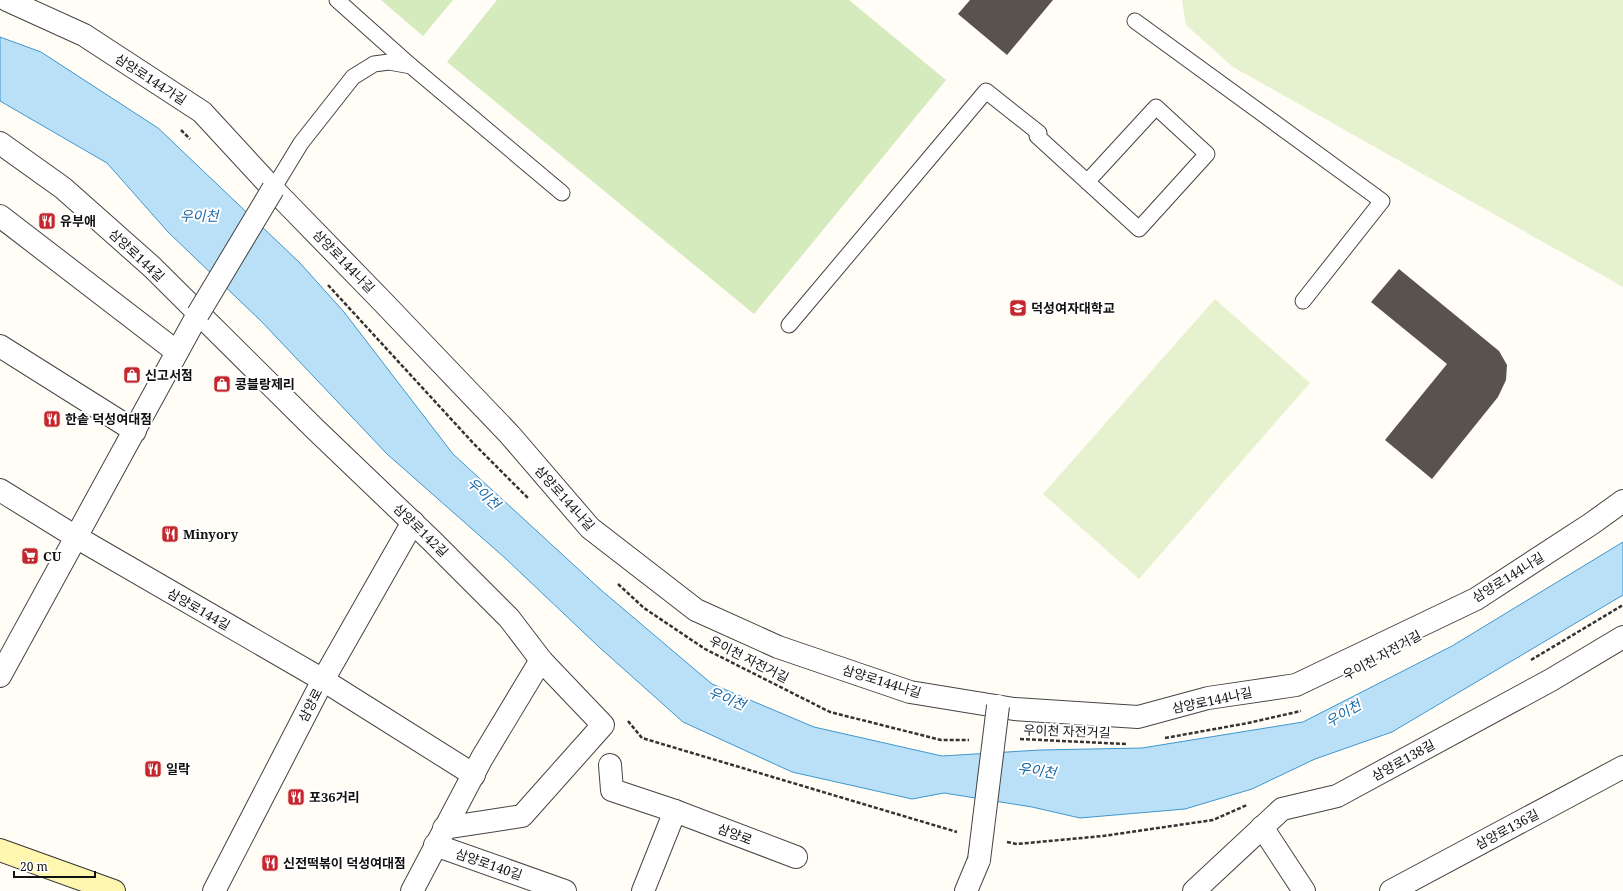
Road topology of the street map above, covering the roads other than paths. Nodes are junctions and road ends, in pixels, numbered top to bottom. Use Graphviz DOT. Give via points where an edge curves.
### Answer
graph roads {
  1 [pos="7,0"];
  2 [pos="337,0"];
  3 [pos="1135,21"];
  4 [pos="411,66"];
  5 [pos="0,143"];
  6 [pos="1087,182"];
  7 [pos="273,189"];
  8 [pos="562,193"];
  9 [pos="0,216"];
  10 [pos="1303,301"];
  11 [pos="198,314"];
  12 [pos="789,325"];
  13 [pos="0,346"];
  14 [pos="177,352"];
  15 [pos="135,430"];
  16 [pos="0,490"];
  17 [pos="1623,501"];
  18 [pos="413,522"];
  19 [pos="76,537"];
  20 [pos="1623,637"];
  21 [pos="541,660"];
  22 [pos="2,669"];
  23 [pos="323,680"];
  24 [pos="998,706"];
  25 [pos="610,765"];
  26 [pos="1623,767"];
  27 [pos="474,774"];
  28 [pos="675,811"];
  29 [pos="1262,827"];
  30 [pos="440,837"];
  31 [pos="0,850"];
  32 [pos="796,857"];
  33 [pos="114,891"];
  34 [pos="214,891"];
  35 [pos="412,891"];
  36 [pos="565,891"];
  37 [pos="643,891"];
  38 [pos="966,891"];
  39 [pos="1194,891"];
  40 [pos="1304,891"];
  41 [pos="1392,891"];
  1 -- 7 [label="street, 삼양로144가길" via="84,35 202,112"];
  2 -- 4 [label="lane"];
  3 -- 10 [label="lane" via="1382,201"];
  4 -- 7 [label="lane" via="389,62 374,64 353,77 301,143"];
  4 -- 8 [label="lane"];
  5 -- 11 [label="street, 삼양로144길" via="63,188 152,267"];
  6 -- 6 [label="lane" via="1139,229 1207,154 1156,107"];
  6 -- 12 [label="lane" via="1038,135 986,91"];
  7 -- 11 [label="street, bridge"];
  7 -- 24 [label="street, 삼양로144나길" via="510,435 590,528 696,610 778,647 910,692"];
  9 -- 14 [label="street"];
  11 -- 14 [label="street"];
  11 -- 18 [label="street, 삼양로142길"];
  13 -- 15 [label="street"];
  14 -- 15 [label="street"];
  15 -- 19 [label="street"];
  16 -- 19 [label="street, 삼양로144길"];
  17 -- 24 [label="street, 삼양로144나길" via="1476,599 1296,685 1208,698 1138,717"];
  18 -- 21 [label="street, 삼양로142길" via="509,618"];
  18 -- 23 [label="street, 삼양로"];
  19 -- 22 [label="street"];
  19 -- 23 [label="street, 삼양로144길"];
  20 -- 29 [label="street, 삼양로138길" via="1551,680 1336,796 1282,809"];
  21 -- 27 [label="street"];
  21 -- 30 [label="street, 삼양로142길" via="603,724 522,816"];
  23 -- 27 [label="street"];
  23 -- 34 [label="street, 삼양로"];
  24 -- 38 [label="street, bridge" via="979,860"];
  25 -- 28 [label="street, 삼양로" via="612,790"];
  26 -- 41 [label="street, 삼양로136길"];
  27 -- 30 [label="street"];
  28 -- 32 [label="street, 삼양로"];
  28 -- 37 [label="street"];
  29 -- 39 [label="street, 삼양로138길"];
  29 -- 40 [label="street"];
  30 -- 35 [label="street"];
  30 -- 36 [label="street, 삼양로140길"];
  31 -- 33 [label="main road"];
}
